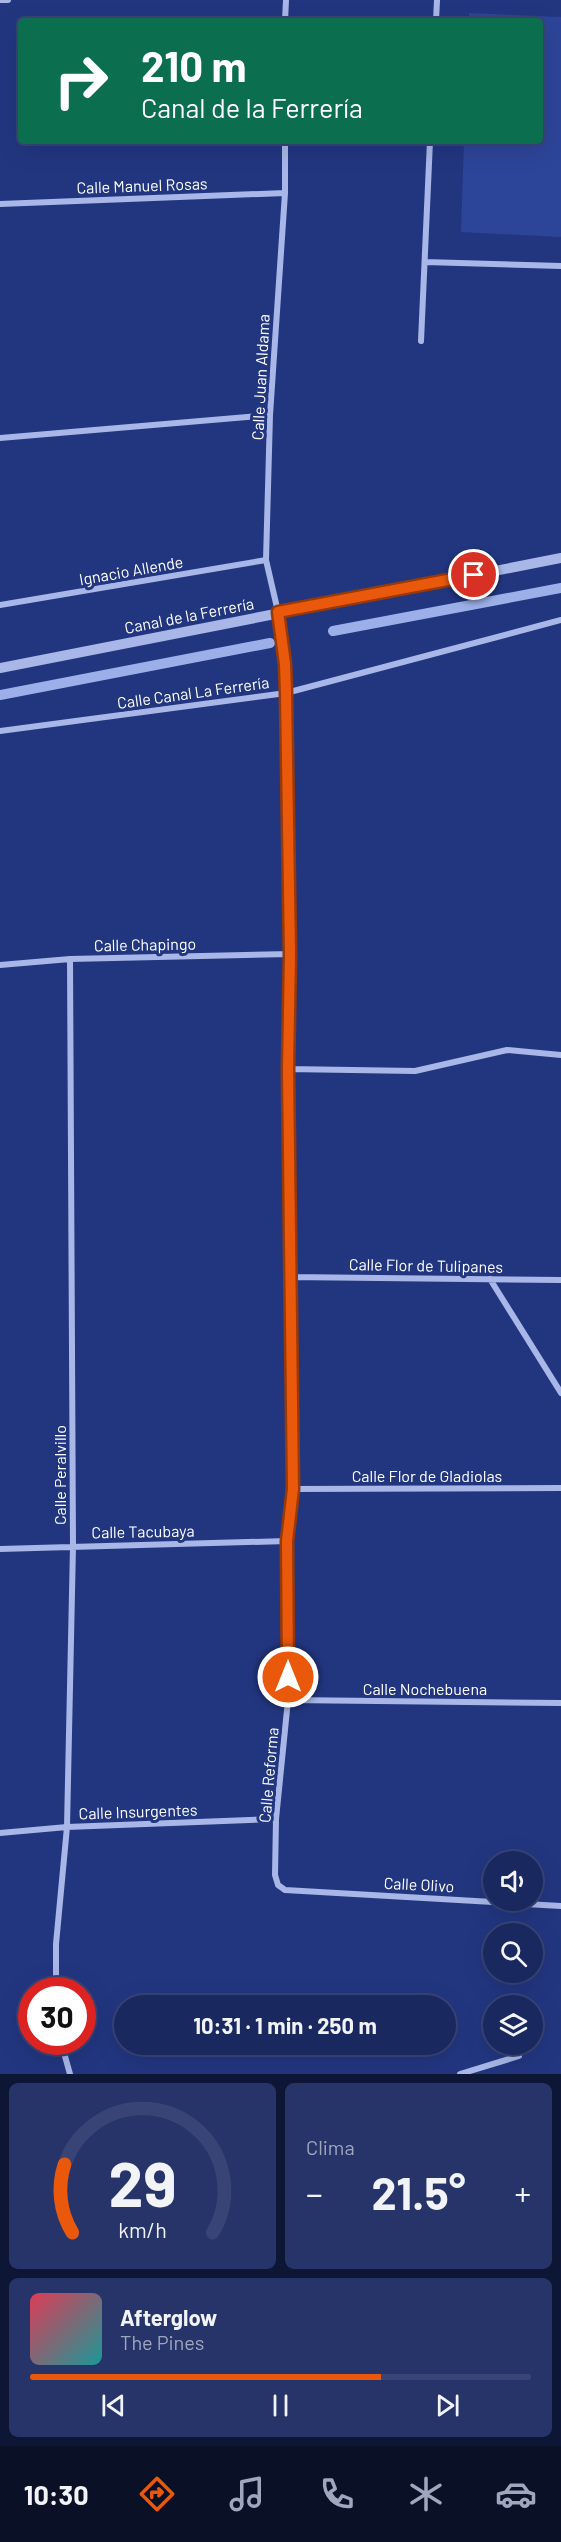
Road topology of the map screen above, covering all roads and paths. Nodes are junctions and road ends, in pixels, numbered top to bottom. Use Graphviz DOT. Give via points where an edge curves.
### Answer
graph roads {
  1 [pos="0,0"];
  2 [pos="8,0"];
  3 [pos="286,0"];
  4 [pos="436,0"];
  5 [pos="285,18"];
  6 [pos="436,18"];
  7 [pos="285,144"];
  8 [pos="430,144"];
  9 [pos="285,193"];
  10 [pos="0,204"];
  11 [pos="425,262"];
  12 [pos="561,266"];
  13 [pos="421,341"];
  14 [pos="270,415"];
  15 [pos="0,438"];
  16 [pos="561,558"];
  17 [pos="266,560"];
  18 [pos="0,605"];
  19 [pos="278,612"];
  20 [pos="561,620"];
  21 [pos="280,625"];
  22 [pos="0,668"];
  23 [pos="286,693"];
  24 [pos="0,731"];
  25 [pos="290,954"];
  26 [pos="70,958"];
  27 [pos="0,965"];
  28 [pos="561,1055"];
  29 [pos="288,1069"];
  30 [pos="290,1277"];
  31 [pos="490,1279"];
  32 [pos="561,1280"];
  33 [pos="561,1393"];
  34 [pos="561,1488"];
  35 [pos="293,1489"];
  36 [pos="287,1541"];
  37 [pos="73,1546"];
  38 [pos="0,1549"];
  39 [pos="288,1700"];
  40 [pos="561,1702"];
  41 [pos="276,1819"];
  42 [pos="67,1827"];
  43 [pos="0,1833"];
  44 [pos="278,1885"];
  45 [pos="561,1906"];
  46 [pos="56,1977"];
  47 [pos="65,2055"];
  48 [pos="519,2056"];
  49 [pos="70,2074"];
  50 [pos="460,2074"];
  1 -- 2 [label="street"];
  3 -- 5 [label="street"];
  4 -- 6 [label="street"];
  7 -- 9 [label="street, Calle Juan Aldama"];
  8 -- 11 [label="street"];
  9 -- 10 [label="street, Calle Manuel Rosas"];
  9 -- 14 [label="street, Calle Juan Aldama"];
  11 -- 12 [label="street"];
  11 -- 13 [label="street"];
  14 -- 15 [label="street"];
  14 -- 17 [label="street, Calle Juan Aldama"];
  16 -- 19 [label="street, Canal de la Ferrería"];
  17 -- 18 [label="street, Ignacio Allende"];
  17 -- 19 [label="street, Calle Juan Aldama"];
  19 -- 21 [label="street, Calle Juan Aldama"];
  19 -- 22 [label="street, Canal de la Ferrería"];
  20 -- 23 [label="street, Calle Canal La Ferrería"];
  21 -- 23 [label="street, Calle Reforma"];
  23 -- 24 [label="street, Calle Canal La Ferrería"];
  23 -- 25 [label="street, Calle Reforma"];
  25 -- 26 [label="street, Calle Chapingo"];
  25 -- 29 [label="street, Calle Reforma"];
  26 -- 27 [label="street, Calle Chapingo"];
  26 -- 37 [label="street, Calle Peralvillo"];
  28 -- 29 [label="street" via="507,1050 415,1071"];
  29 -- 30 [label="street, Calle Reforma"];
  30 -- 31 [label="street, Calle Flor de Tulipanes"];
  30 -- 35 [label="street, Calle Reforma"];
  31 -- 32 [label="street, Calle Flor de Tulipanes"];
  31 -- 33 [label="street"];
  34 -- 35 [label="street, Calle Flor de Gladiolas"];
  35 -- 36 [label="street, Calle Reforma"];
  36 -- 37 [label="street, Calle Tacubaya"];
  36 -- 39 [label="street, Calle Reforma"];
  37 -- 38 [label="street, Calle Tacubaya"];
  37 -- 42 [label="street, Calle Peralvillo"];
  39 -- 40 [label="street, Calle Nochebuena"];
  39 -- 41 [label="street, Calle Reforma"];
  41 -- 42 [label="street, Calle Insurgentes"];
  41 -- 44 [label="street, Calle Reforma"];
  42 -- 43 [label="street, Calle Insurgentes"];
  42 -- 46 [label="street, Calle Peralvillo"];
  44 -- 45 [label="street, Calle Olivo" via="285,1890"];
  47 -- 49 [label="street"];
  48 -- 50 [label="street"];
}
